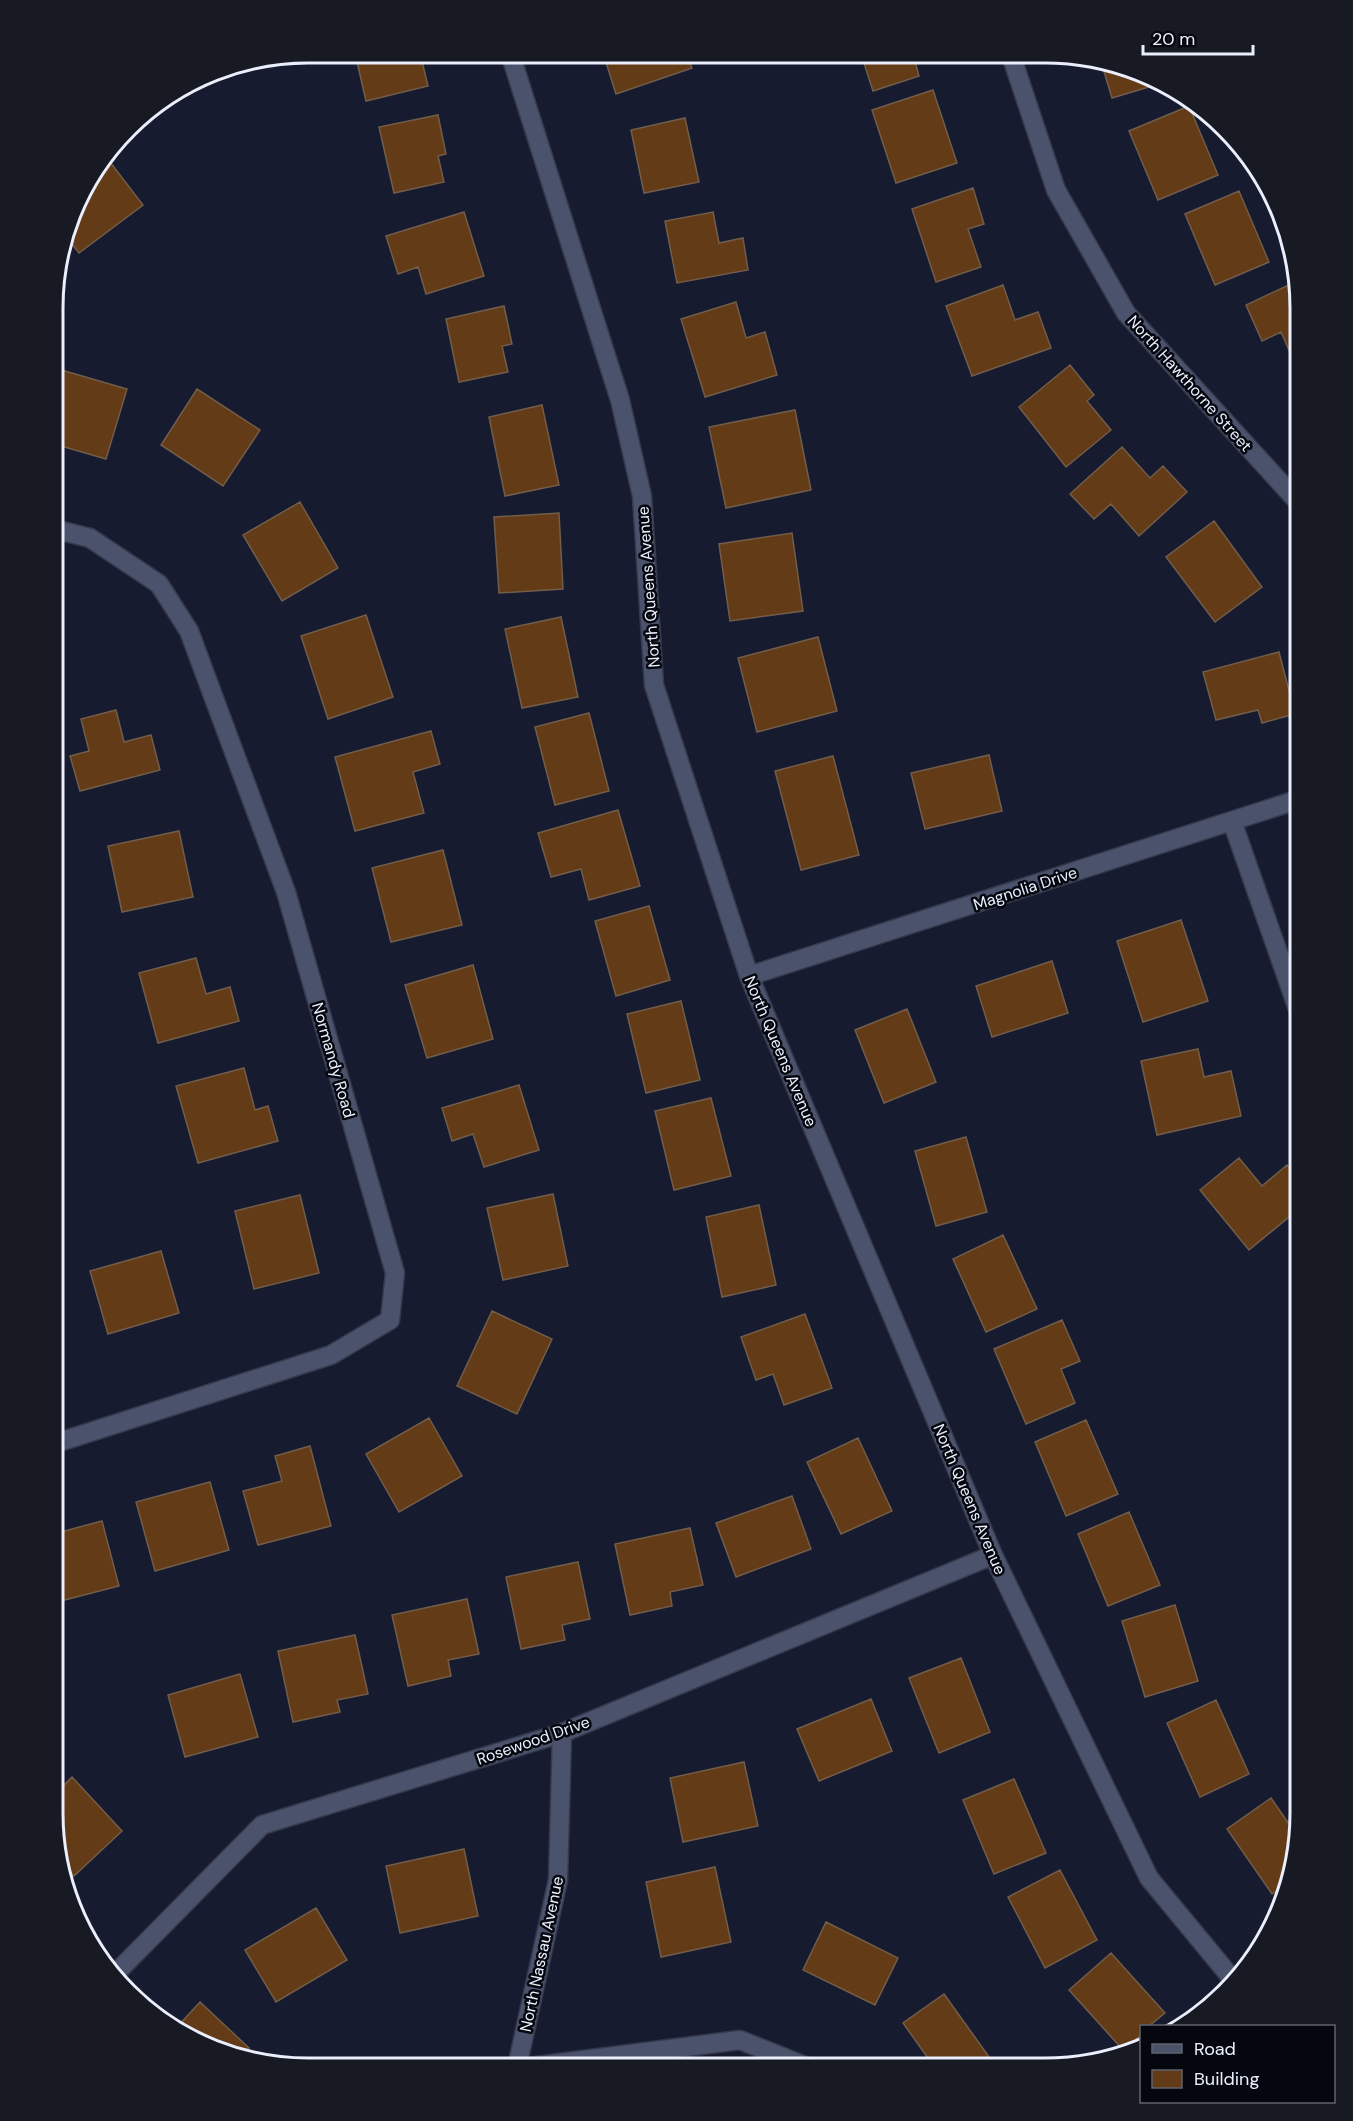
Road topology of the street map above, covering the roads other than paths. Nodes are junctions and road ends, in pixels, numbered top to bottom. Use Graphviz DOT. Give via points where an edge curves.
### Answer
graph roads {
  1 [pos="513,63"];
  2 [pos="1014,63"];
  3 [pos="1290,493"];
  4 [pos="63,531"];
  5 [pos="1290,802"];
  6 [pos="1232,821"];
  7 [pos="749,976"];
  8 [pos="1290,986"];
  9 [pos="63,1441"];
  10 [pos="993,1556"];
  11 [pos="562,1733"];
  12 [pos="120,1969"];
  13 [pos="1228,1975"];
  14 [pos="519,2058"];
  15 [pos="599,2058"];
  16 [pos="785,2058"];
  1 -- 7 [label="street, North Queens Avenue" via="620,400 642,496 654,685"];
  2 -- 3 [label="street, North Hawthorne Street" via="1056,190 1126,313"];
  4 -- 9 [label="street, Normandy Road" via="90,538 159,584 189,631 286,892 395,1273 390,1320 331,1354"];
  5 -- 6 [label="street, Magnolia Drive"];
  6 -- 7 [label="street, Magnolia Drive"];
  6 -- 8 [label="street"];
  7 -- 10 [label="street, North Queens Avenue"];
  10 -- 11 [label="street, Rosewood Drive"];
  10 -- 13 [label="street, North Queens Avenue" via="1149,1878"];
  11 -- 12 [label="street, Rosewood Drive" via="262,1825"];
  11 -- 14 [label="street, North Nassau Avenue" via="558,1880"];
  15 -- 16 [label="street" via="740,2040"];
}
